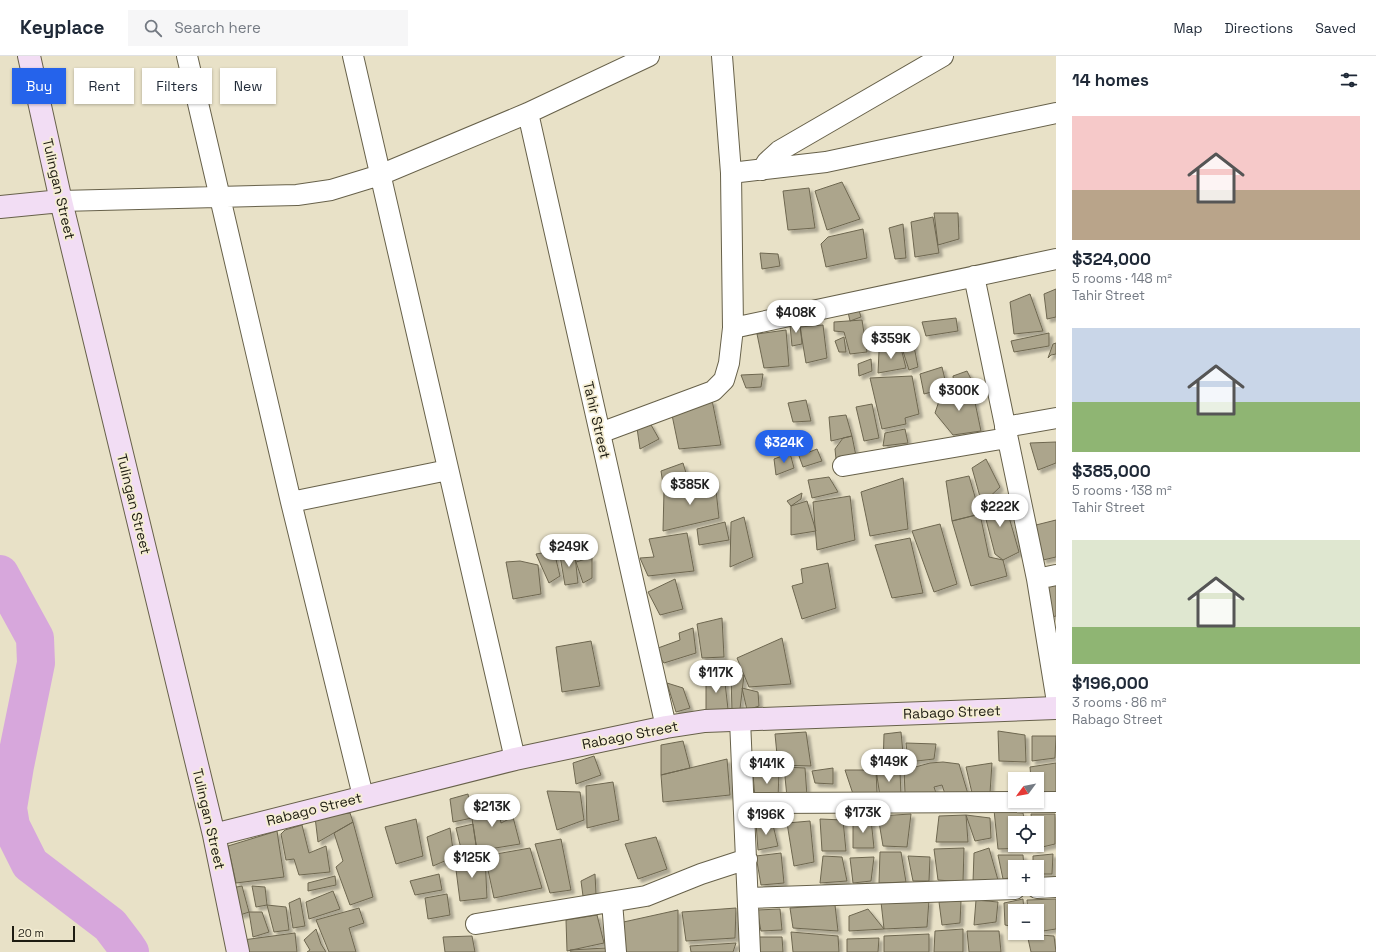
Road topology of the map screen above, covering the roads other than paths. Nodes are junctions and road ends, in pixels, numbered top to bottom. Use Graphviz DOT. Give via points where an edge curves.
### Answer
graph roads {
  1 [pos="29,56"];
  2 [pos="188,56"];
  3 [pos="353,56"];
  4 [pos="650,56"];
  5 [pos="722,56"];
  6 [pos="943,56"];
  7 [pos="528,113"];
  8 [pos="1056,113"];
  9 [pos="762,170"];
  10 [pos="731,173"];
  11 [pos="380,175"];
  12 [pos="220,197"];
  13 [pos="61,201"];
  14 [pos="0,207"];
  15 [pos="1056,259"];
  16 [pos="974,276"];
  17 [pos="733,328"];
  18 [pos="1056,418"];
  19 [pos="600,432"];
  20 [pos="1006,433"];
  21 [pos="843,466"];
  22 [pos="448,470"];
  23 [pos="291,502"];
  24 [pos="1056,575"];
  25 [pos="1037,579"];
  26 [pos="1056,696"];
  27 [pos="1056,708"];
  28 [pos="740,720"];
  29 [pos="666,727"];
  30 [pos="515,759"];
  31 [pos="363,796"];
  32 [pos="1056,802"];
  33 [pos="744,803"];
  34 [pos="214,834"];
  35 [pos="747,859"];
  36 [pos="1056,887"];
  37 [pos="1044,888"];
  38 [pos="1008,889"];
  39 [pos="748,898"];
  40 [pos="612,902"];
  41 [pos="476,924"];
  42 [pos="238,952"];
  43 [pos="616,952"];
  44 [pos="750,952"];
  1 -- 13 [label="street, Tulingan Street"];
  2 -- 12 [label="street"];
  3 -- 11 [label="street"];
  4 -- 7 [label="street"];
  5 -- 10 [label="street"];
  6 -- 9 [label="street" via="779,151"];
  7 -- 11 [label="street"];
  7 -- 19 [label="street, Tahir Street"];
  8 -- 9 [label="street" via="826,162"];
  9 -- 10 [label="street"];
  10 -- 17 [label="street"];
  11 -- 12 [label="street" via="331,190 297,195"];
  11 -- 22 [label="street"];
  12 -- 13 [label="street"];
  12 -- 23 [label="street"];
  13 -- 14 [label="street"];
  13 -- 34 [label="street, Tulingan Street"];
  15 -- 16 [label="street"];
  16 -- 17 [label="street"];
  16 -- 20 [label="street"];
  17 -- 19 [label="street" via="729,363 724,380 713,391"];
  18 -- 20 [label="street"];
  19 -- 29 [label="street, Tahir Street"];
  20 -- 21 [label="street"];
  20 -- 25 [label="street"];
  22 -- 23 [label="street"];
  22 -- 30 [label="street"];
  23 -- 31 [label="street"];
  24 -- 25 [label="street"];
  25 -- 26 [label="street"];
  27 -- 28 [label="street, Rabago Street"];
  28 -- 29 [label="street, Rabago Street" via="704,721"];
  28 -- 33 [label="street"];
  29 -- 30 [label="street, Rabago Street"];
  30 -- 31 [label="street, Rabago Street"];
  31 -- 34 [label="street, Rabago Street"];
  32 -- 33 [label="street"];
  33 -- 35 [label="street"];
  34 -- 42 [label="street, Tulingan Street"];
  35 -- 39 [label="street"];
  35 -- 40 [label="street" via="646,896"];
  36 -- 37 [label="street"];
  38 -- 39 [label="street"];
  39 -- 44 [label="street"];
  40 -- 41 [label="street"];
  40 -- 43 [label="street"];
}
